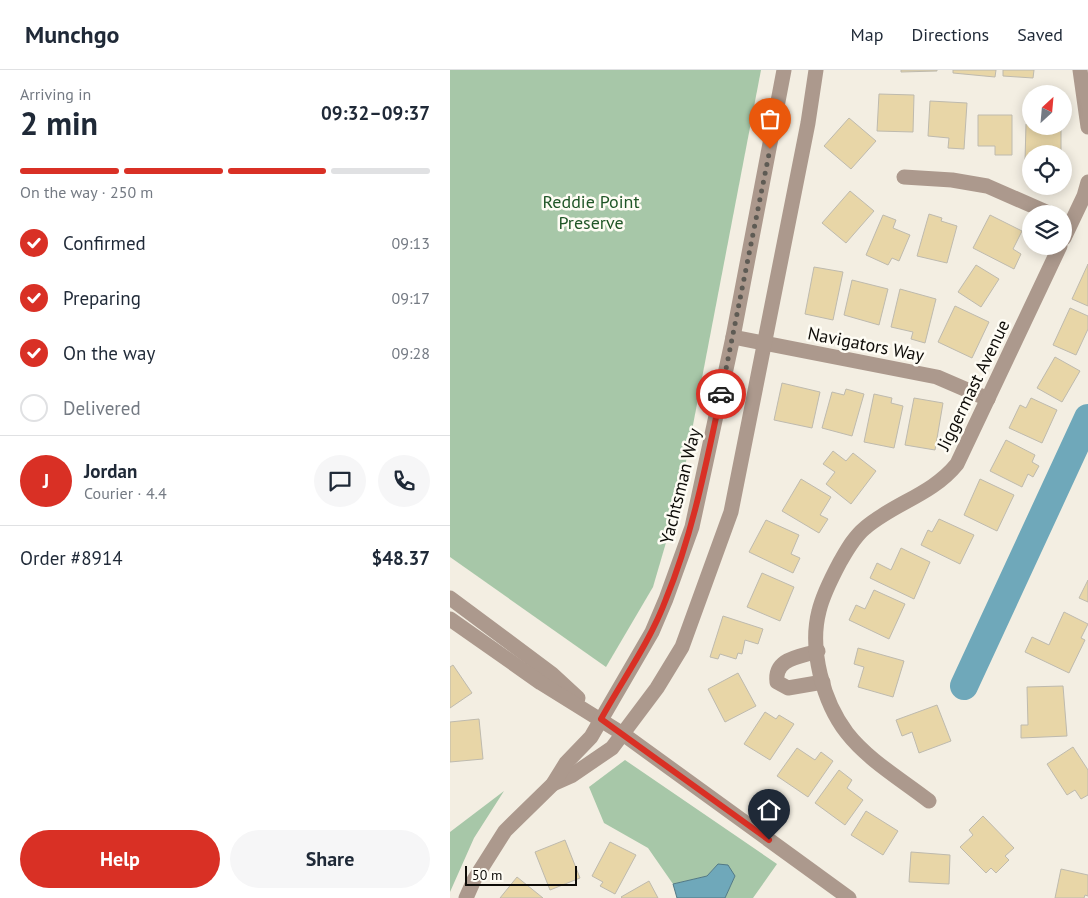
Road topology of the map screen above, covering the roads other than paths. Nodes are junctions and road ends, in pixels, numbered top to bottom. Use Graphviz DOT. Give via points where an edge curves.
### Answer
graph roads {
  1 [pos="784,70"];
  2 [pos="816,70"];
  3 [pos="1080,70"];
  4 [pos="1088,126"];
  5 [pos="904,177"];
  6 [pos="1088,182"];
  7 [pos="1030,205"];
  8 [pos="1072,214"];
  9 [pos="1056,255"];
  10 [pos="733,338"];
  11 [pos="764,343"];
  12 [pos="988,399"];
  13 [pos="450,598"];
  14 [pos="450,619"];
  15 [pos="818,652"];
  16 [pos="823,682"];
  17 [pos="601,719"];
  18 [pos="623,734"];
  19 [pos="553,784"];
  20 [pos="928,801"];
  21 [pos="466,898"];
  22 [pos="849,898"];
  1 -- 10 [label="street, Yachtsman Way"];
  2 -- 11 [label="street"];
  3 -- 4 [label="street"];
  5 -- 7 [label="street" via="987,186"];
  6 -- 8 [label="street" via="1084,196"];
  9 -- 12 [label="street, Jiggermast Avenue"];
  10 -- 11 [label="street, Navigators Way"];
  10 -- 17 [label="street, Yachtsman Way" via="689,536 652,632"];
  11 -- 12 [label="street, Navigators Way" via="937,377"];
  11 -- 18 [label="street" via="731,512 700,601 682,647"];
  12 -- 15 [label="street, Jiggermast Avenue" via="965,450 946,476 932,488 892,509 855,539 822,602 817,629"];
  13 -- 17 [label="street" via="552,674"];
  14 -- 17 [label="street" via="541,683"];
  15 -- 16 [label="street, Jiggermast Avenue"];
  15 -- 16 [label="street" via="786,660 779,666 777,682 788,688"];
  16 -- 20 [label="street, Jiggermast Avenue" via="829,703 858,746"];
  17 -- 18 [label="street"];
  17 -- 19 [label="street, Yachtsman Way" via="591,736 566,762"];
  18 -- 19 [label="street" via="612,748 571,776"];
  18 -- 22 [label="street"];
  19 -- 21 [label="street" via="505,831"];
}
